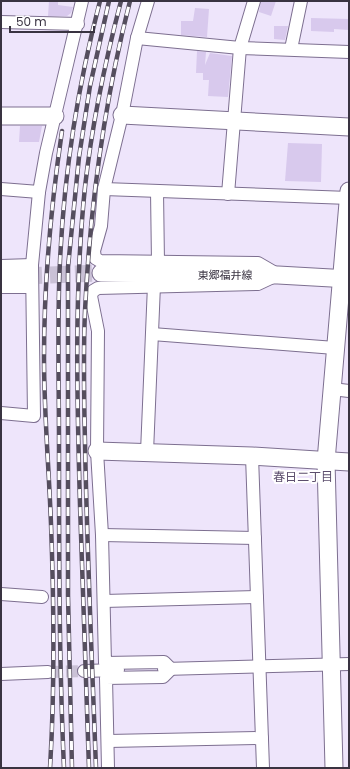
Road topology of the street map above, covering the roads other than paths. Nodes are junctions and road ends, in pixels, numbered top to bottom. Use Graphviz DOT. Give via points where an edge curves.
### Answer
graph roads {
  1 [pos="82,1"];
  2 [pos="148,1"];
  3 [pos="254,1"];
  4 [pos="301,1"];
  5 [pos="1,22"];
  6 [pos="78,24"];
  7 [pos="137,38"];
  8 [pos="240,48"];
  9 [pos="291,49"];
  10 [pos="349,52"];
  11 [pos="122,115"];
  12 [pos="1,116"];
  13 [pos="55,116"];
  14 [pos="234,121"];
  15 [pos="349,127"];
  16 [pos="1,189"];
  17 [pos="104,189"];
  18 [pos="157,191"];
  19 [pos="40,192"];
  20 [pos="228,194"];
  21 [pos="349,196"];
  22 [pos="158,262"];
  23 [pos="1,266"];
  24 [pos="101,273"];
  25 [pos="278,275"];
  26 [pos="30,276"];
  27 [pos="1,277"];
  28 [pos="345,279"];
  29 [pos="154,285"];
  30 [pos="1,288"];
  31 [pos="152,334"];
  32 [pos="335,348"];
  33 [pos="332,389"];
  34 [pos="349,391"];
  35 [pos="1,412"];
  36 [pos="97,451"];
  37 [pos="147,452"];
  38 [pos="252,456"];
  39 [pos="326,461"];
  40 [pos="349,462"];
  41 [pos="102,535"];
  42 [pos="255,538"];
  43 [pos="1,594"];
  44 [pos="42,597"];
  45 [pos="257,597"];
  46 [pos="104,601"];
  47 [pos="330,664"];
  48 [pos="349,664"];
  49 [pos="259,666"];
  50 [pos="171,669"];
  51 [pos="84,671"];
  52 [pos="48,672"];
  53 [pos="1,674"];
  54 [pos="262,738"];
  55 [pos="108,741"];
  56 [pos="108,768"];
  57 [pos="263,768"];
  58 [pos="334,768"];
  1 -- 6 [label="street"];
  2 -- 7 [label="street"];
  3 -- 8 [label="street"];
  4 -- 9 [label="street"];
  5 -- 6 [label="street"];
  6 -- 13 [label="street"];
  7 -- 8 [label="street"];
  7 -- 11 [label="street"];
  8 -- 9 [label="street"];
  8 -- 14 [label="street"];
  9 -- 10 [label="street"];
  11 -- 14 [label="street"];
  11 -- 17 [label="street"];
  12 -- 13 [label="street"];
  13 -- 19 [label="street"];
  14 -- 15 [label="street"];
  14 -- 20 [label="street"];
  16 -- 19 [label="street"];
  17 -- 18 [label="street"];
  17 -- 22 [label="street" via="95,258 100,261"];
  18 -- 20 [label="street"];
  18 -- 22 [label="street"];
  19 -- 26 [label="street"];
  20 -- 21 [label="street"];
  21 -- 28 [label="street"];
  22 -- 25 [label="street" via="258,263"];
  23 -- 26 [label="street"];
  24 -- 25 [label="street, 東郷福井線"];
  25 -- 28 [label="street, 東郷福井線"];
  25 -- 29 [label="street" via="258,284"];
  26 -- 27 [label="street"];
  26 -- 30 [label="street"];
  26 -- 35 [label="street" via="34,416"];
  28 -- 32 [label="street"];
  29 -- 31 [label="street"];
  29 -- 36 [label="street" via="98,288 91,296 98,331"];
  31 -- 32 [label="street"];
  31 -- 37 [label="street"];
  32 -- 33 [label="street"];
  33 -- 34 [label="street"];
  33 -- 39 [label="street"];
  36 -- 37 [label="street"];
  36 -- 41 [label="street"];
  37 -- 38 [label="street"];
  38 -- 39 [label="street"];
  38 -- 42 [label="street"];
  39 -- 40 [label="street"];
  39 -- 47 [label="street"];
  41 -- 42 [label="street"];
  41 -- 46 [label="street"];
  42 -- 45 [label="street"];
  43 -- 44 [label="street"];
  45 -- 46 [label="street"];
  45 -- 49 [label="street"];
  46 -- 50 [label="street" via="105,663 164,662"];
  47 -- 48 [label="street"];
  47 -- 49 [label="street"];
  47 -- 58 [label="street"];
  49 -- 50 [label="street"];
  49 -- 54 [label="street"];
  50 -- 51 [label="street"];
  50 -- 55 [label="street" via="162,677 106,678"];
  52 -- 53 [label="street"];
  54 -- 55 [label="street"];
  54 -- 57 [label="street"];
  55 -- 56 [label="street"];
}
